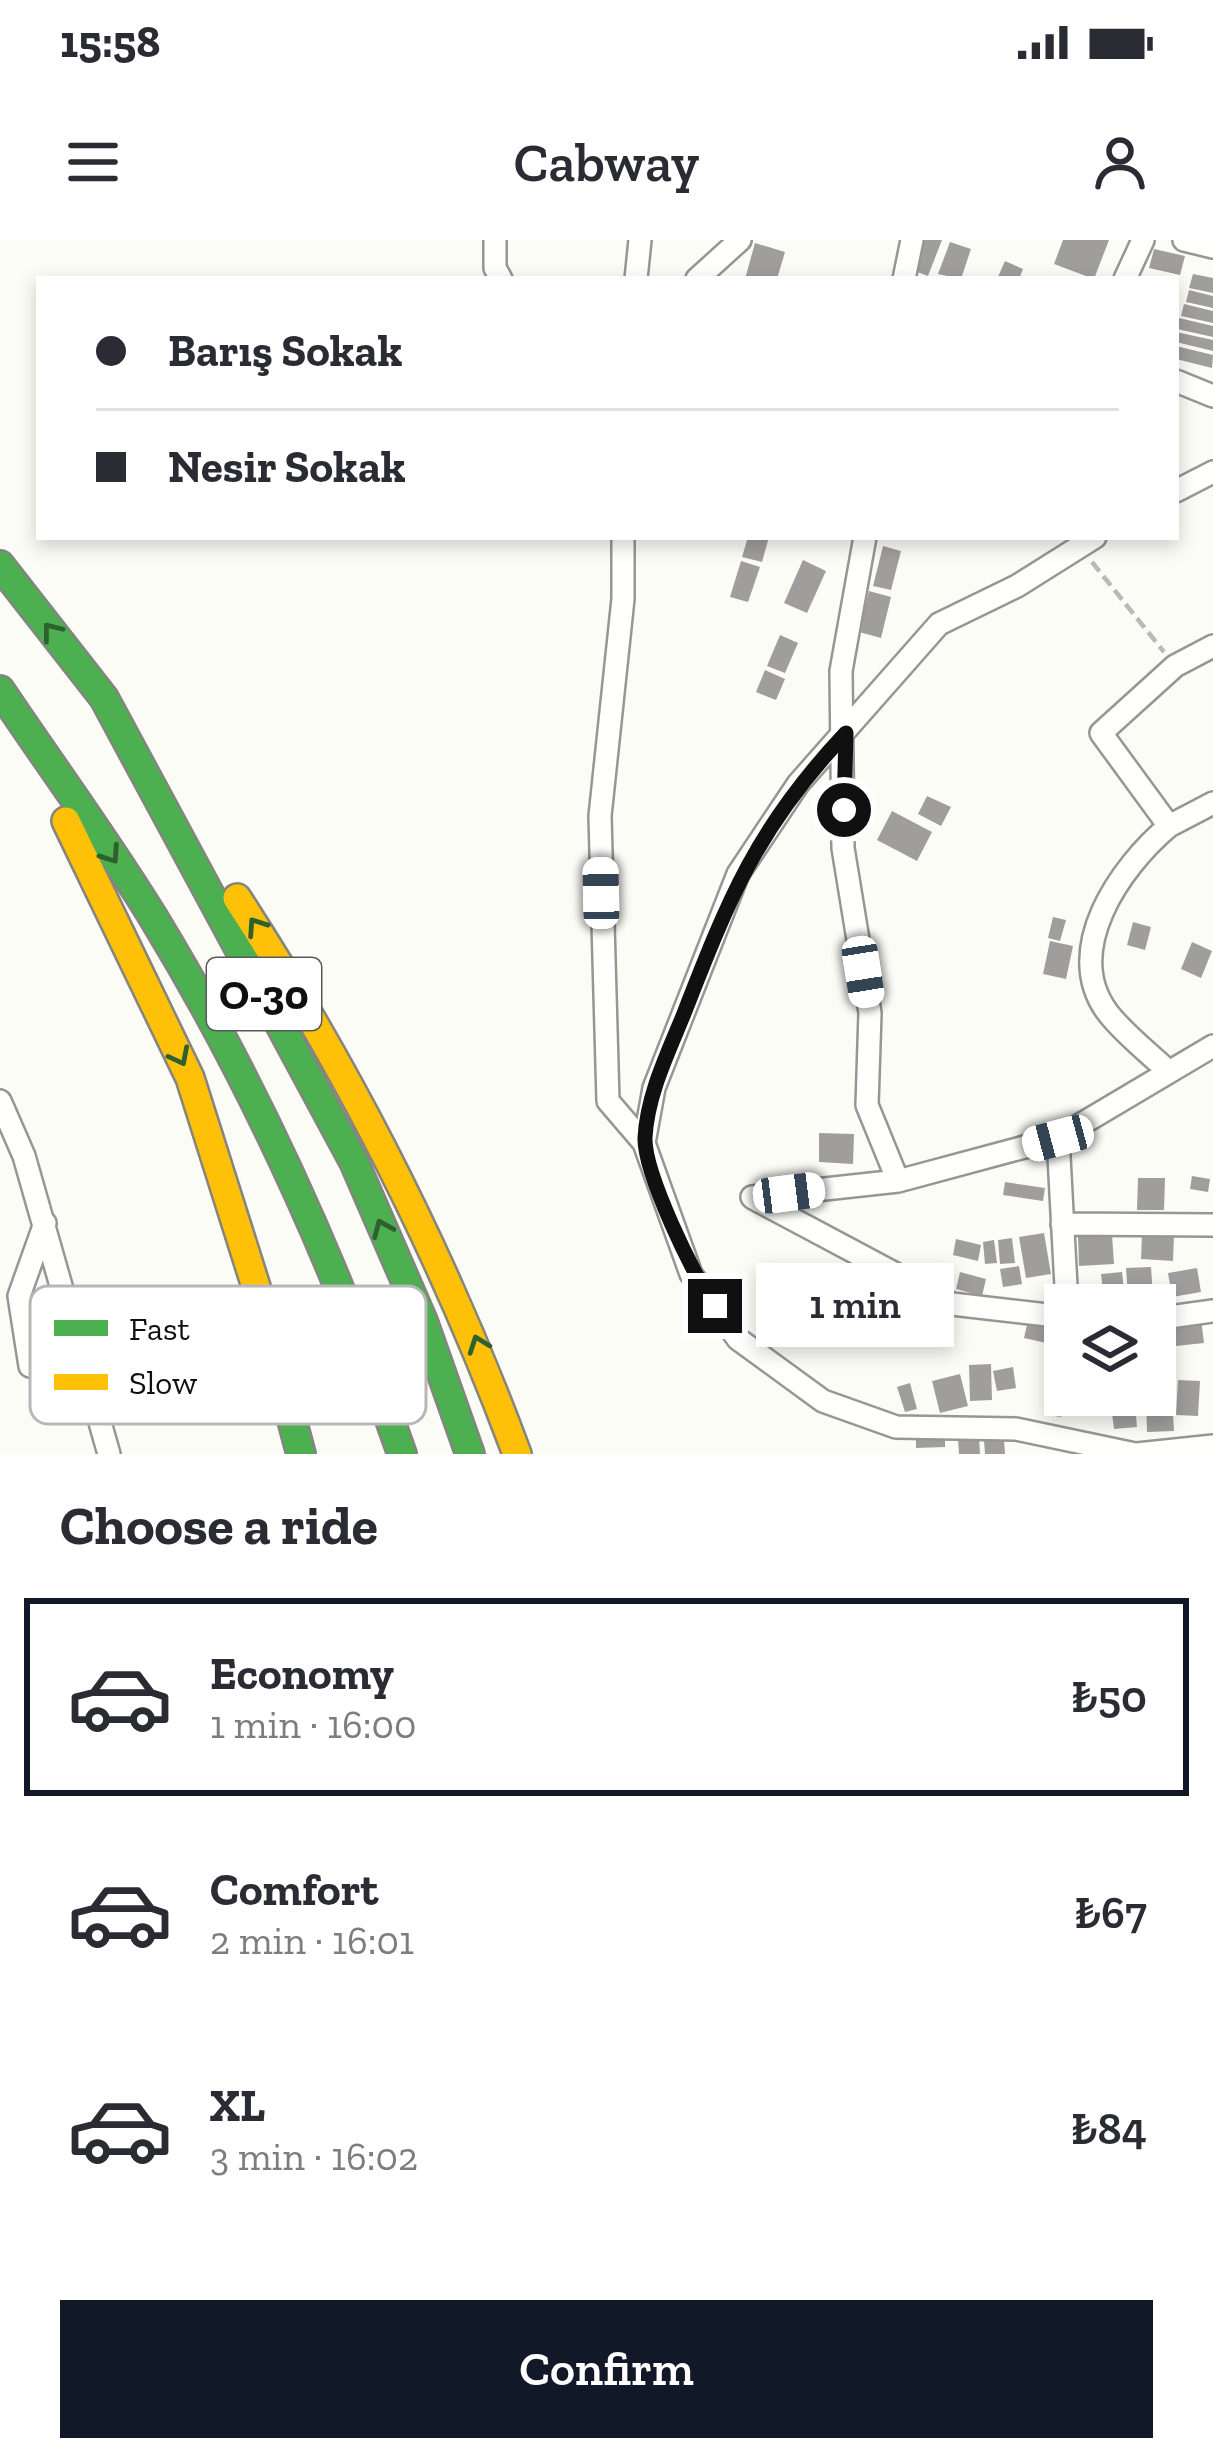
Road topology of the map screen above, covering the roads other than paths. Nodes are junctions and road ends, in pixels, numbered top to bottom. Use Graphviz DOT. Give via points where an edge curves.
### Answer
graph roads {
  1 [pos="495,240"];
  2 [pos="640,240"];
  3 [pos="740,240"];
  4 [pos="912,240"];
  5 [pos="1143,240"];
  6 [pos="1184,240"];
  7 [pos="1213,247"];
  8 [pos="499,276"];
  9 [pos="636,276"];
  10 [pos="700,276"];
  11 [pos="910,276"];
  12 [pos="1126,276"];
  13 [pos="1179,381"];
  14 [pos="1213,396"];
  15 [pos="1213,472"];
  16 [pos="1179,489"];
  17 [pos="623,540"];
  18 [pos="864,540"];
  19 [pos="1087,542"];
  20 [pos="0,565"];
  21 [pos="1213,646"];
  22 [pos="0,690"];
  23 [pos="104,698"];
  24 [pos="22,723"];
  25 [pos="846,733"];
  26 [pos="1213,802"];
  27 [pos="1168,826"];
  28 [pos="1213,1046"];
  29 [pos="1169,1072"];
  30 [pos="0,1101"];
  31 [pos="1058,1138"];
  32 [pos="644,1143"];
  33 [pos="898,1181"];
  34 [pos="45,1223"];
  35 [pos="1062,1224"];
  36 [pos="1213,1226"];
  37 [pos="1065,1284"];
  38 [pos="62,1286"];
  39 [pos="257,1286"];
  40 [pos="338,1286"];
  41 [pos="408,1286"];
  42 [pos="1213,1311"];
  43 [pos="1044,1315"];
  44 [pos="1176,1316"];
  45 [pos="426,1329"];
  46 [pos="30,1366"];
  47 [pos="101,1424"];
  48 [pos="293,1424"];
  49 [pos="391,1424"];
  50 [pos="1213,1446"];
  51 [pos="109,1454"];
  52 [pos="301,1454"];
  53 [pos="402,1454"];
  54 [pos="470,1454"];
  55 [pos="517,1454"];
  56 [pos="1136,1454"];
  1 -- 8 [label="street"];
  2 -- 9 [label="street"];
  3 -- 10 [label="street"];
  4 -- 11 [label="street"];
  5 -- 12 [label="street"];
  6 -- 7 [label="street"];
  13 -- 14 [label="street"];
  15 -- 16 [label="street"];
  17 -- 32 [label="street" via="600,816 603,1009 608,1101"];
  18 -- 25 [label="street" via="842,671"];
  19 -- 25 [label="street" via="939,624"];
  23 -- 20 [label="highway, O-30, one-way"];
  21 -- 27 [label="street" via="1174,666 1101,734"];
  22 -- 24 [label="highway, O-30"];
  41 -- 23 [label="highway, O-30, one-way" via="354,1162"];
  55 -- 23 [label="highway, one-way" via="470,1322 309,1006"];
  24 -- 39 [label="highway, one-way" via="190,1078"];
  24 -- 40 [label="highway, O-30, one-way" via="153,917 252,1097"];
  25 -- 32 [label="street" via="798,784 738,874 654,1088"];
  25 -- 33 [label="street" via="843,848 869,1013 867,1105"];
  26 -- 27 [label="street"];
  27 -- 29 [label="street" via="1112,886 1088,965 1106,1011"];
  28 -- 29 [label="street"];
  29 -- 31 [label="street"];
  30 -- 34 [label="street"];
  31 -- 33 [label="street"];
  31 -- 35 [label="street"];
  32 -- 56 [label="street" via="692,1274 738,1339 824,1401 896,1427 1016,1429"];
  33 -- 43 [label="street" via="752,1198 952,1304"];
  34 -- 38 [label="street"];
  34 -- 46 [label="street" via="19,1296"];
  35 -- 36 [label="street"];
  35 -- 37 [label="street"];
  42 -- 44 [label="street"];
  54 -- 45 [label="highway, O-30, one-way"];
  47 -- 51 [label="street"];
  48 -- 52 [label="highway, one-way"];
  49 -- 53 [label="highway, O-30, one-way"];
  50 -- 56 [label="street"];
}
